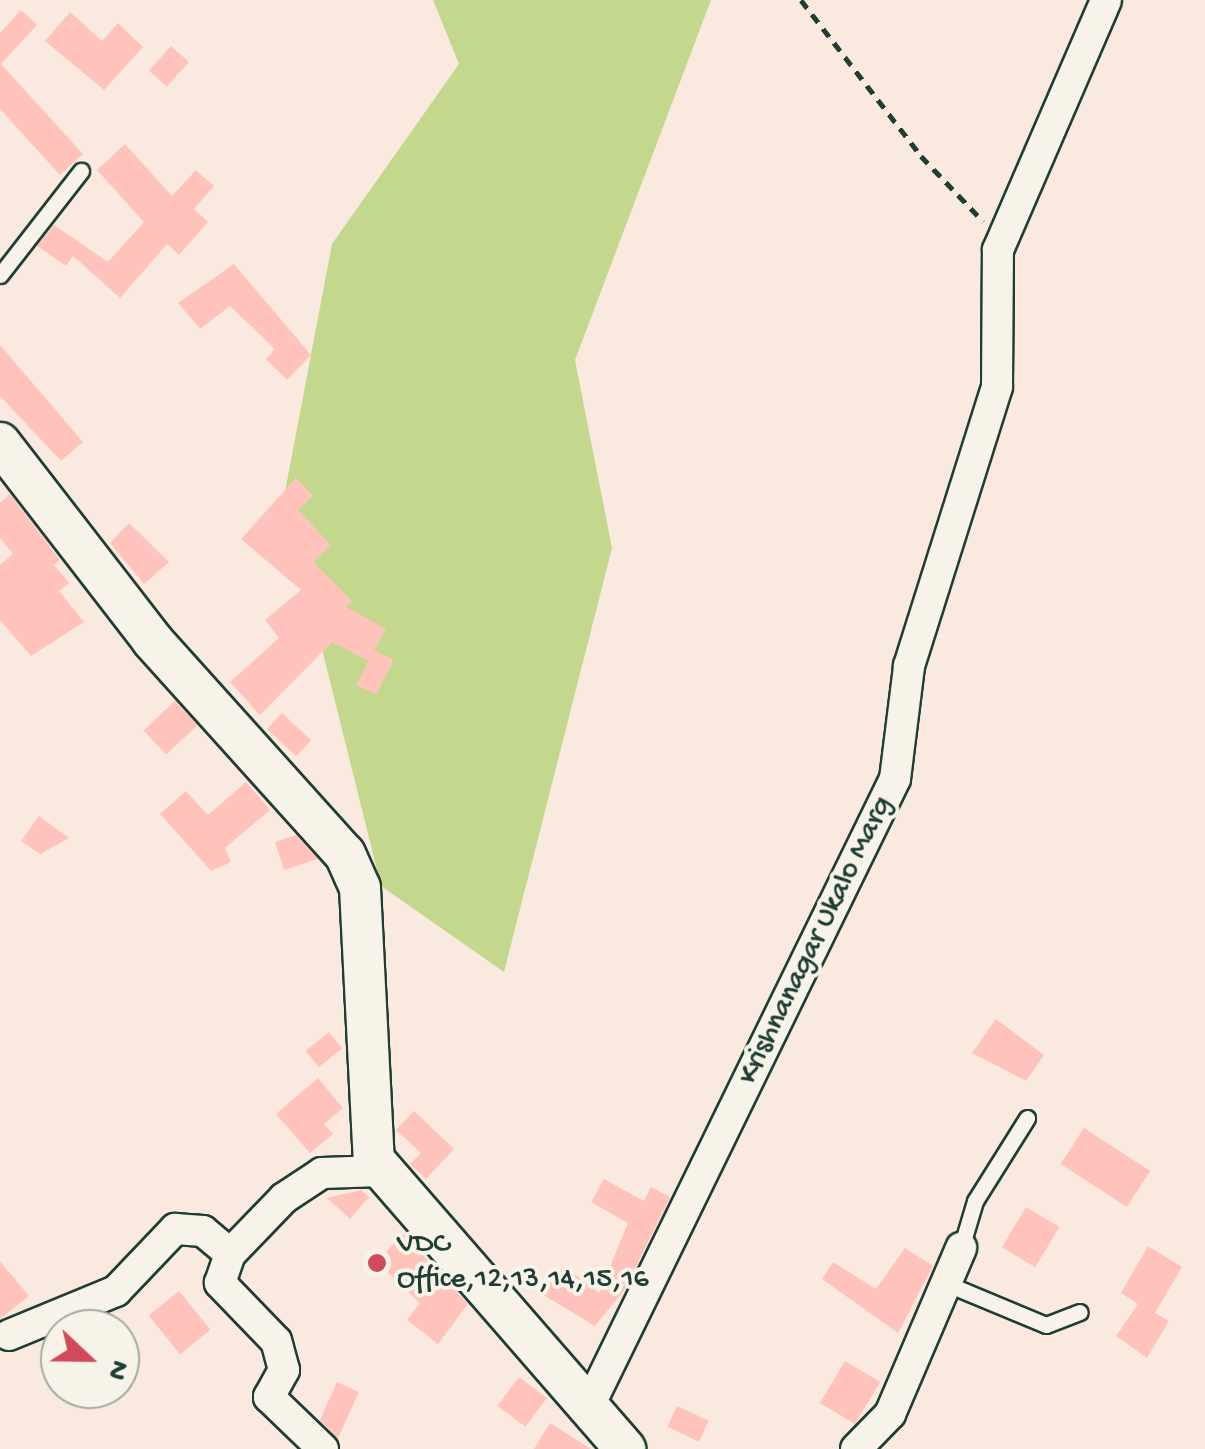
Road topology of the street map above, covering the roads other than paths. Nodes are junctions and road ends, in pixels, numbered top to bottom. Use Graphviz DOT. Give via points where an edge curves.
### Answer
graph roads {
  1 [pos="1106,0"];
  2 [pos="81,171"];
  3 [pos="0,275"];
  4 [pos="0,443"];
  5 [pos="1026,1118"];
  6 [pos="382,1171"];
  7 [pos="961,1248"];
  8 [pos="230,1254"];
  9 [pos="945,1283"];
  10 [pos="1080,1312"];
  11 [pos="9,1335"];
  12 [pos="590,1404"];
  13 [pos="323,1449"];
  14 [pos="625,1449"];
  15 [pos="856,1449"];
  1 -- 12 [label="street, Krishnanagar Ukalo Marg" via="1003,241 996,387 909,666 895,778"];
  2 -- 3 [label="lane"];
  4 -- 6 [label="main road" via="152,640 346,854 360,888 370,1123"];
  5 -- 7 [label="lane" via="975,1201"];
  6 -- 8 [label="street" via="322,1173 284,1198"];
  6 -- 12 [label="main road"];
  7 -- 9 [label="street"];
  8 -- 11 [label="street" via="203,1231 175,1229 116,1291"];
  8 -- 13 [label="street" via="220,1283 276,1341 284,1370 269,1397"];
  9 -- 10 [label="lane" via="1046,1325"];
  9 -- 15 [label="street" via="890,1414"];
  12 -- 14 [label="main road"];
}
